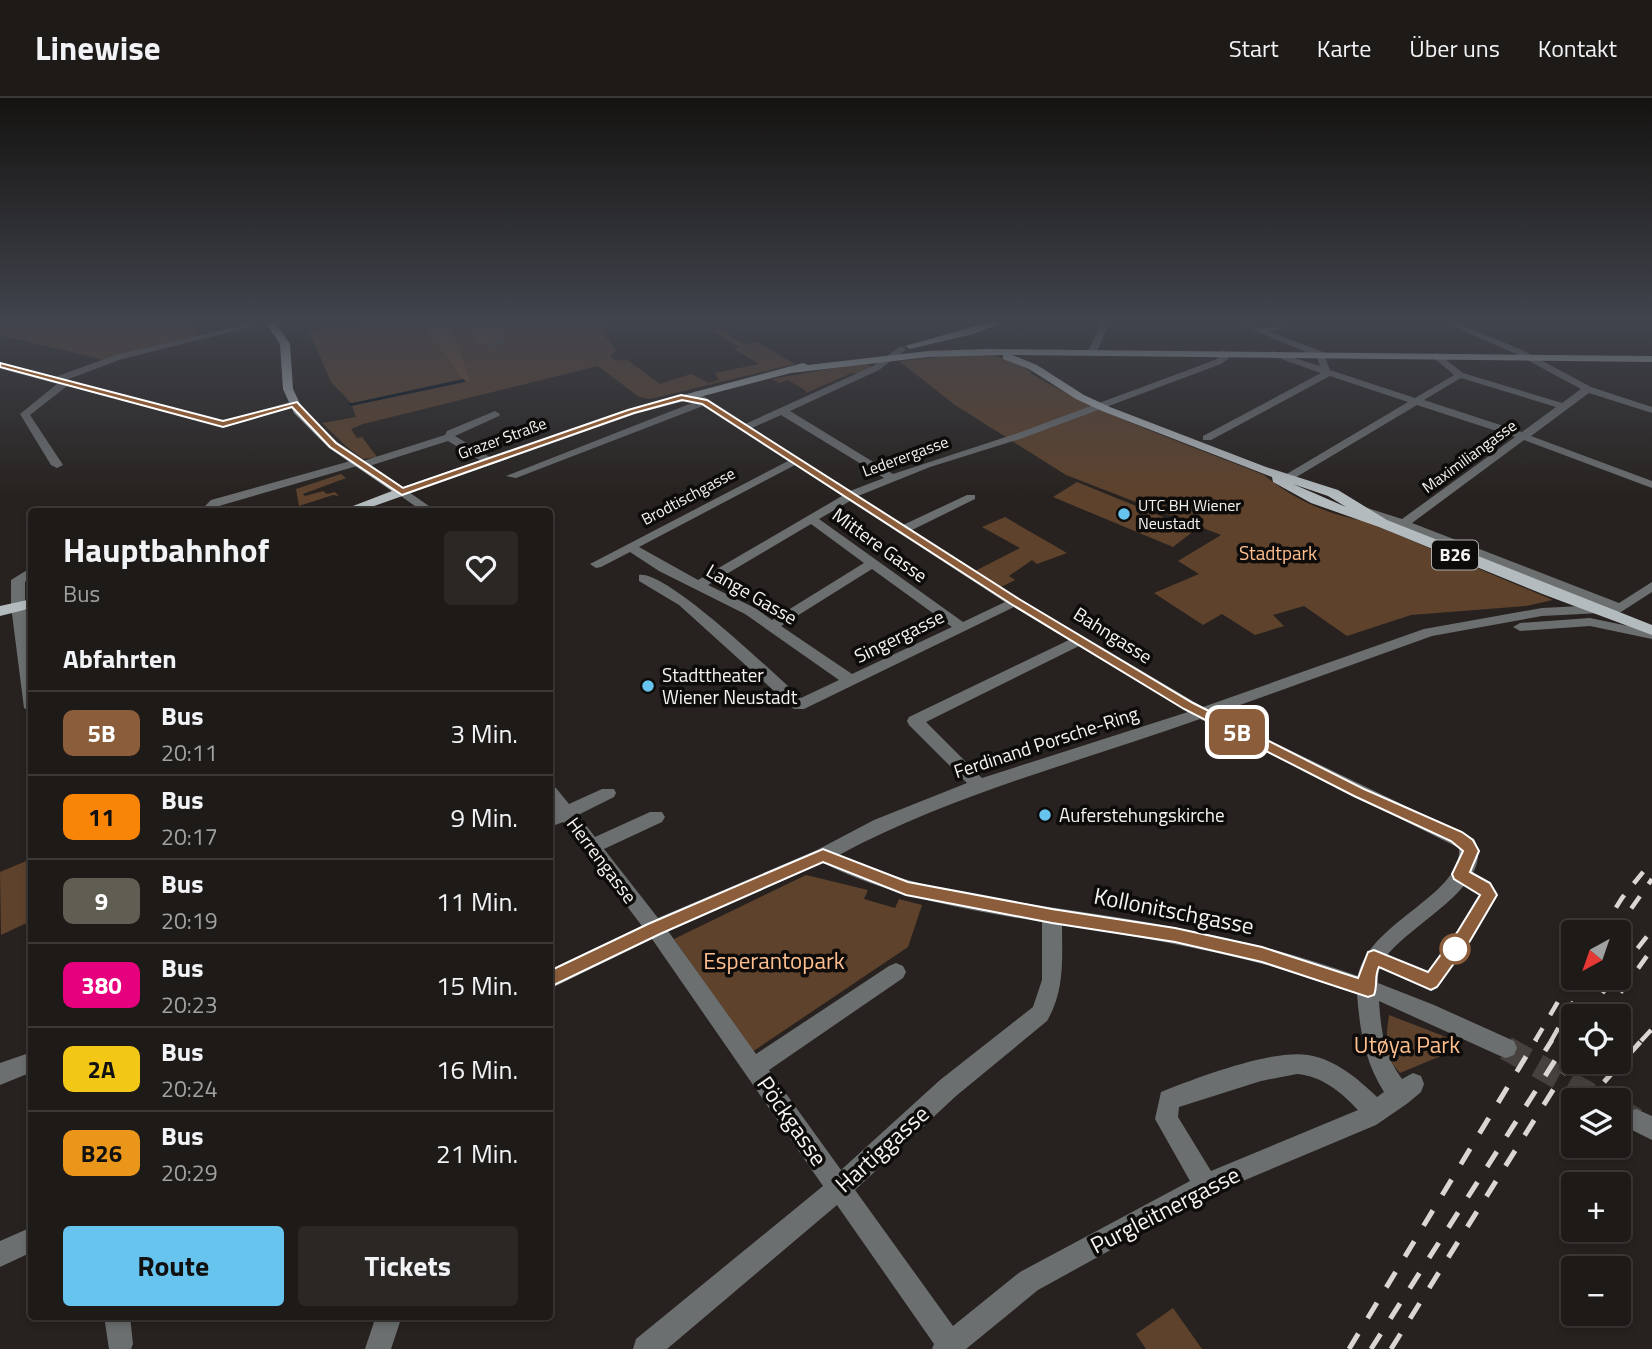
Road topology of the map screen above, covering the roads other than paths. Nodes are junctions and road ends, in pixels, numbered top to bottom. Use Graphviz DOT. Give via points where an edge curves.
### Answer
graph roads {
  1 [pos="287,380"];
  2 [pos="759,380"];
  3 [pos="845,380"];
  4 [pos="1057,380"];
  5 [pos="1166,380"];
  6 [pos="1297,380"];
  7 [pos="1365,380"];
  8 [pos="1451,380"];
  9 [pos="1478,380"];
  10 [pos="1574,380"];
  11 [pos="62,381"];
  12 [pos="1588,388"];
  13 [pos="700,398"];
  14 [pos="1416,402"];
  15 [pos="293,404"];
  16 [pos="1097,405"];
  17 [pos="1562,406"];
  18 [pos="1652,410"];
  19 [pos="782,411"];
  20 [pos="495,414"];
  21 [pos="747,427"];
  22 [pos="1523,436"];
  23 [pos="449,437"];
  24 [pos="1207,438"];
  25 [pos="797,460"];
  26 [pos="489,461"];
  27 [pos="360,464"];
  28 [pos="57,465"];
  29 [pos="1262,470"];
  30 [pos="512,476"];
  31 [pos="892,478"];
  32 [pos="1301,482"];
  33 [pos="1652,485"];
  34 [pos="402,492"];
  35 [pos="851,495"];
  36 [pos="971,497"];
  37 [pos="1320,503"];
  38 [pos="211,508"];
  39 [pos="356,508"];
  40 [pos="426,508"];
  41 [pos="1356,509"];
  42 [pos="810,517"];
  43 [pos="1382,523"];
  44 [pos="1404,524"];
  45 [pos="904,529"];
  46 [pos="631,547"];
  47 [pos="872,563"];
  48 [pos="596,564"];
  49 [pos="664,568"];
  50 [pos="28,574"];
  51 [pos="699,585"];
  52 [pos="1561,585"];
  53 [pos="1652,586"];
  54 [pos="1015,601"];
  55 [pos="25,604"];
  56 [pos="1621,608"];
  57 [pos="0,611"];
  58 [pos="1575,611"];
  59 [pos="772,626"];
  60 [pos="961,627"];
  61 [pos="1652,632"];
  62 [pos="1081,640"];
  63 [pos="1383,648"];
  64 [pos="28,649"];
  65 [pos="850,680"];
  66 [pos="1200,713"];
  67 [pos="979,785"];
  68 [pos="608,793"];
  69 [pos="558,817"];
  70 [pos="656,817"];
  71 [pos="592,846"];
  72 [pos="1471,851"];
  73 [pos="823,855"];
  74 [pos="1052,916"];
  75 [pos="654,929"];
  76 [pos="896,972"];
  77 [pos="553,979"];
  78 [pos="1368,989"];
  79 [pos="1506,1048"];
  80 [pos="28,1064"];
  81 [pos="755,1067"];
  82 [pos="0,1074"];
  83 [pos="1376,1112"];
  84 [pos="1206,1185"];
  85 [pos="839,1188"];
  86 [pos="28,1241"];
  87 [pos="0,1254"];
  88 [pos="117,1320"];
  89 [pos="388,1320"];
  90 [pos="120,1344"];
  91 [pos="949,1348"];
  92 [pos="378,1349"];
  93 [pos="646,1349"];
  1 -- 15 [label="main road"];
  2 -- 13 [label="main road, Grazer Straße"];
  3 -- 19 [label="street"];
  4 -- 16 [label="main road, B26"];
  5 -- 16 [label="street, Lederergasse"];
  6 -- 24 [label="street"];
  7 -- 14 [label="street"];
  8 -- 14 [label="street"];
  9 -- 17 [label="street"];
  10 -- 12 [label="street"];
  11 -- 15 [label="street" via="223,424"];
  11 -- 28 [label="street" via="25,414"];
  12 -- 17 [label="street, Maximiliangasse"];
  12 -- 18 [label="street"];
  13 -- 21 [label="street, Bahngasse"];
  13 -- 26 [label="main road, Grazer Straße" via="681,398 621,415"];
  13 -- 30 [label="street" via="677,413"];
  14 -- 22 [label="street"];
  14 -- 32 [label="street"];
  15 -- 27 [label="main road" via="320,433"];
  16 -- 29 [label="main road, B26"];
  16 -- 31 [label="street, Lederergasse"];
  17 -- 22 [label="street, Maximiliangasse"];
  19 -- 21 [label="street"];
  19 -- 31 [label="street"];
  20 -- 23 [label="street"];
  21 -- 25 [label="street, Bahngasse"];
  22 -- 33 [label="street"];
  22 -- 44 [label="street, Maximiliangasse"];
  23 -- 26 [label="street"];
  23 -- 27 [label="street"];
  25 -- 35 [label="street, Bahngasse"];
  25 -- 46 [label="street, Brodtischgasse"];
  26 -- 34 [label="main road, Grazer Straße"];
  27 -- 34 [label="main road"];
  27 -- 38 [label="street" via="215,503"];
  29 -- 32 [label="main road, B26"];
  29 -- 32 [label="main road, B26"];
  31 -- 35 [label="street, Lederergasse"];
  32 -- 37 [label="main road, B26"];
  32 -- 41 [label="main road, B26" via="1341,497"];
  34 -- 39 [label="main road, Grazer Straße"];
  34 -- 40 [label="street"];
  35 -- 42 [label="street, Lederergasse"];
  35 -- 45 [label="street, Bahngasse"];
  36 -- 45 [label="street"];
  37 -- 41 [label="street"];
  37 -- 43 [label="main road, B26"];
  41 -- 43 [label="main road, B26"];
  41 -- 44 [label="street"];
  42 -- 47 [label="street, Mittere Gasse"];
  42 -- 51 [label="street, Lederergasse"];
  43 -- 61 [label="main road, B26"];
  44 -- 52 [label="street"];
  45 -- 54 [label="street, Bahngasse"];
  46 -- 48 [label="street, Brodtischgasse"];
  46 -- 49 [label="street, Lange Gasse"];
  47 -- 59 [label="street"];
  47 -- 60 [label="street, Mittere Gasse"];
  49 -- 51 [label="street, Lange Gasse"];
  49 -- 65 [label="street, Singergasse" via="644,578 684,603 799,705"];
  50 -- 55 [label="street" via="18,580"];
  51 -- 59 [label="street, Lange Gasse"];
  52 -- 56 [label="street"];
  52 -- 58 [label="street"];
  53 -- 56 [label="street"];
  54 -- 60 [label="street, Singergasse"];
  54 -- 62 [label="street, Bahngasse"];
  55 -- 57 [label="main road"];
  55 -- 64 [label="street"];
  56 -- 58 [label="street, Ferdinand Porsche-Ring"];
  58 -- 63 [label="street, Ferdinand Porsche-Ring" via="1572,616 1452,626"];
  59 -- 65 [label="street, Lange Gasse"];
  60 -- 65 [label="street, Singergasse"];
  61 -- 63 [label="street" via="1590,622 1500,628"];
  62 -- 66 [label="street, Bahngasse"];
  62 -- 67 [label="street" via="915,721"];
  63 -- 66 [label="street, Ferdinand Porsche-Ring"];
  66 -- 67 [label="street, Ferdinand Porsche-Ring"];
  66 -- 72 [label="street, Bahngasse" via="1359,793 1457,836"];
  67 -- 73 [label="street, Ferdinand Porsche-Ring" via="880,825"];
  68 -- 69 [label="street"];
  69 -- 71 [label="street, Herrengasse"];
  70 -- 71 [label="street"];
  71 -- 75 [label="street, Herrengasse"];
  72 -- 78 [label="street, Purgleitnergasse" via="1468,862 1434,905 1382,946 1367,973"];
  73 -- 74 [label="street, Kollonitschgasse" via="906,888"];
  73 -- 75 [label="street, Ferdinand Porsche-Ring"];
  74 -- 78 [label="street, Kollonitschgasse" via="1175,935 1262,955"];
  74 -- 85 [label="street, Hartiggasse" via="1048,1003 1040,1014 948,1088"];
  75 -- 77 [label="street, Ferdinand Porsche-Ring"];
  75 -- 81 [label="street, Pöckgasse"];
  76 -- 81 [label="street"];
  78 -- 79 [label="street, Kollonitschgasse"];
  78 -- 83 [label="street, Purgleitnergasse" via="1370,1038 1378,1065 1406,1089"];
  80 -- 82 [label="street"];
  81 -- 85 [label="street, Pöckgasse"];
  83 -- 84 [label="street, Purgleitnergasse"];
  83 -- 84 [label="street" via="1349,1086 1309,1065 1262,1071 1169,1100 1166,1119"];
  84 -- 91 [label="street, Purgleitnergasse" via="1029,1281"];
  85 -- 91 [label="street, Pöckgasse"];
  85 -- 93 [label="street, Hartiggasse"];
  86 -- 87 [label="street"];
  88 -- 90 [label="street"];
  89 -- 92 [label="street"];
}
